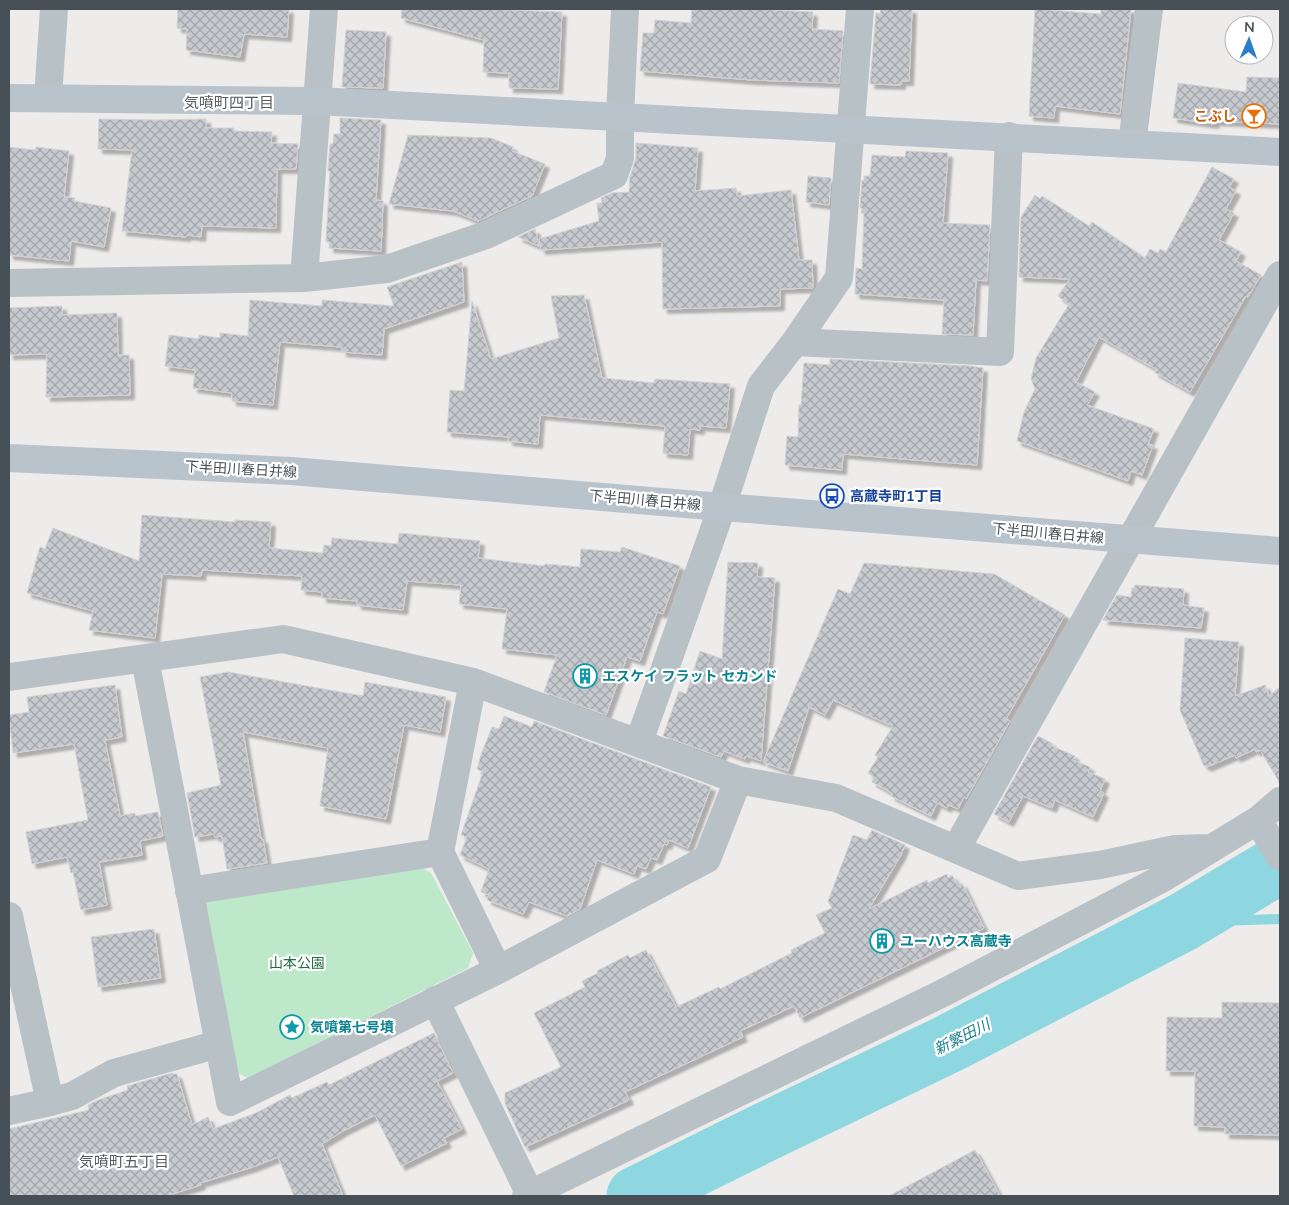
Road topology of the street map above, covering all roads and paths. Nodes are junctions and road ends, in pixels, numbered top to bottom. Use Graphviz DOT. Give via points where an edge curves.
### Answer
graph roads {
  1 [pos="54,9"];
  2 [pos="324,9"];
  3 [pos="625,9"];
  4 [pos="860,9"];
  5 [pos="1149,9"];
  6 [pos="48,97"];
  7 [pos="9,98"];
  8 [pos="317,101"];
  9 [pos="620,116"];
  10 [pos="850,128"];
  11 [pos="1009,136"];
  12 [pos="1132,144"];
  13 [pos="1280,152"];
  14 [pos="304,278"];
  15 [pos="9,283"];
  16 [pos="1277,286"];
  17 [pos="795,342"];
  18 [pos="9,458"];
  19 [pos="722,507"];
  20 [pos="1132,540"];
  21 [pos="1280,551"];
  22 [pos="145,659"];
  23 [pos="9,677"];
  24 [pos="473,682"];
  25 [pos="639,742"];
  26 [pos="738,780"];
  27 [pos="1280,801"];
  28 [pos="1258,820"];
  29 [pos="1211,848"];
  30 [pos="956,849"];
  31 [pos="440,852"];
  32 [pos="1280,857"];
  33 [pos="189,891"];
  34 [pos="9,916"];
  35 [pos="498,970"];
  36 [pos="435,1000"];
  37 [pos="219,1044"];
  38 [pos="50,1102"];
  39 [pos="9,1111"];
  40 [pos="528,1195"];
  1 -- 6 [label="street"];
  2 -- 8 [label="street"];
  3 -- 9 [label="street"];
  4 -- 10 [label="street"];
  5 -- 12 [label="street"];
  6 -- 7 [label="street"];
  6 -- 8 [label="street"];
  8 -- 9 [label="street"];
  8 -- 14 [label="street"];
  9 -- 10 [label="street"];
  9 -- 14 [label="street" via="620,158 614,175 486,235 387,269"];
  10 -- 11 [label="street"];
  10 -- 17 [label="street" via="839,278"];
  11 -- 12 [label="street"];
  11 -- 17 [label="street" via="1000,352"];
  12 -- 13 [label="street"];
  14 -- 15 [label="street"];
  16 -- 20 [label="street"];
  17 -- 19 [label="street" via="761,386"];
  18 -- 19 [label="street, 下半田川春日井線" via="291,471"];
  19 -- 20 [label="street, 下半田川春日井線"];
  19 -- 25 [label="street"];
  20 -- 21 [label="street, 下半田川春日井線"];
  20 -- 30 [label="street"];
  22 -- 23 [label="street"];
  22 -- 24 [label="street" via="283,639"];
  22 -- 33 [label="street"];
  24 -- 25 [label="street"];
  24 -- 31 [label="street"];
  25 -- 26 [label="street"];
  26 -- 30 [label="street" via="836,798"];
  26 -- 35 [label="street" via="707,859"];
  27 -- 28 [label="street"];
  28 -- 29 [label="street"];
  28 -- 32 [label="street"];
  29 -- 30 [label="street" via="1175,849 1100,865 1018,876"];
  29 -- 40 [label="street" via="1163,878 943,994"];
  31 -- 33 [label="street"];
  31 -- 35 [label="street"];
  33 -- 37 [label="street"];
  34 -- 38 [label="street"];
  35 -- 36 [label="street"];
  36 -- 37 [label="street" via="230,1102"];
  36 -- 40 [label="street"];
  37 -- 38 [label="street" via="114,1073 72,1096"];
  38 -- 39 [label="street"];
}
